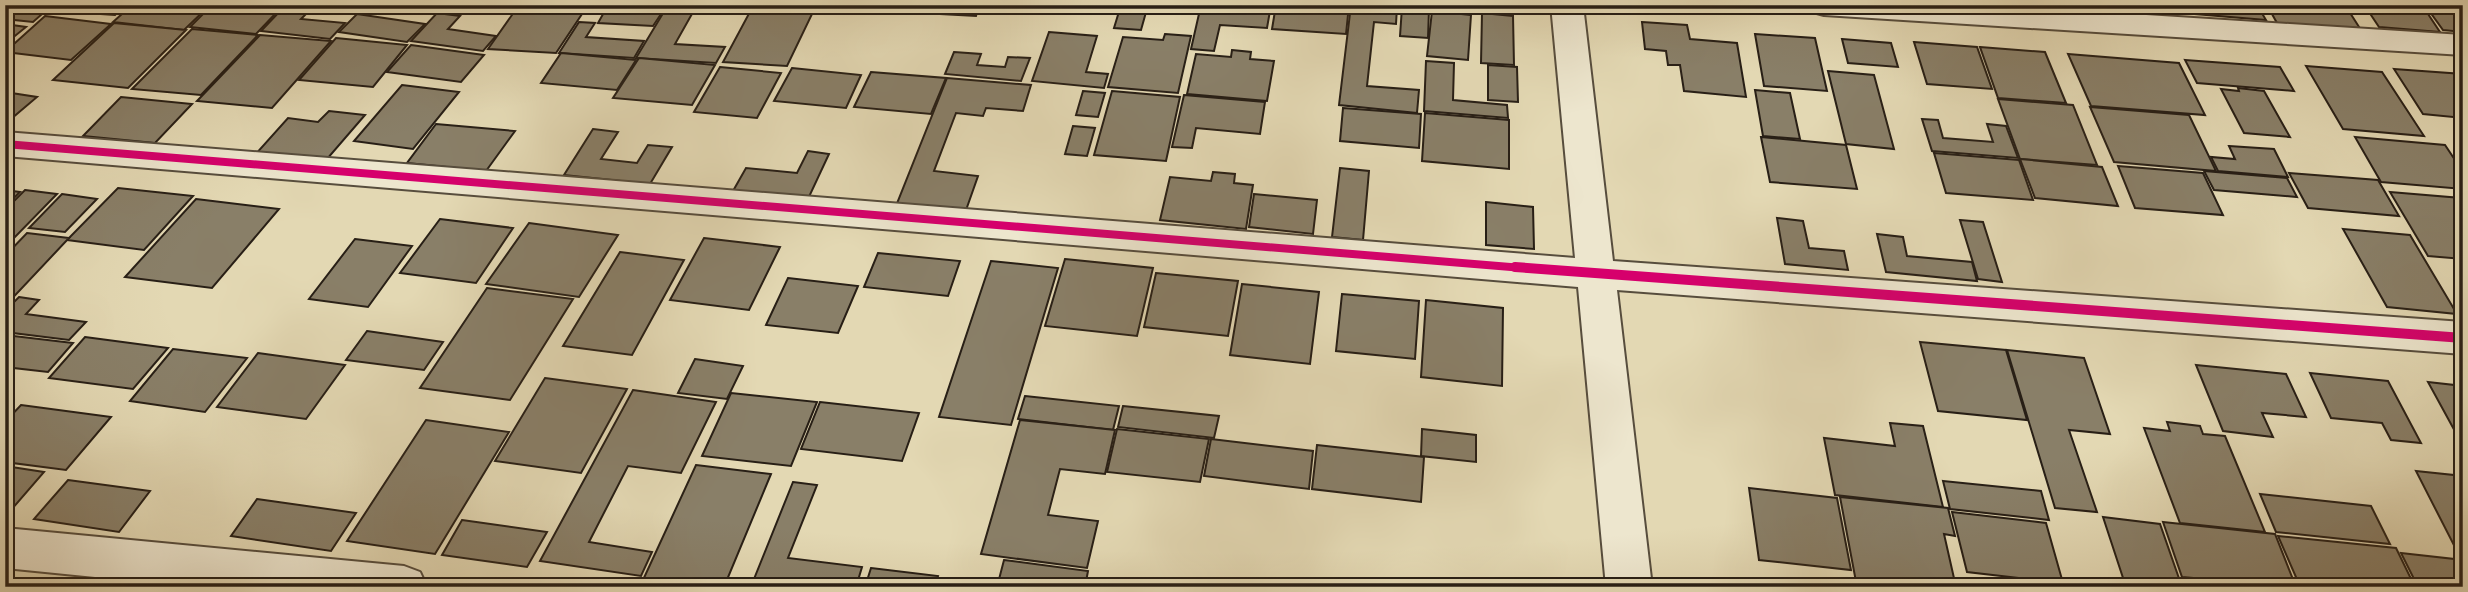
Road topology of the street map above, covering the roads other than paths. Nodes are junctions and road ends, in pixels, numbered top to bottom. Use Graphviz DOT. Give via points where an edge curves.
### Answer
graph roads {
  1 [pos="1567,5"];
  2 [pos="1824,5"];
  3 [pos="2463,45"];
  4 [pos="5,144"];
  5 [pos="1595,274"];
  6 [pos="2463,338"];
  7 [pos="5,548"];
  8 [pos="404,587"];
  9 [pos="1629,587"];
  1 -- 5 [label="street"];
  2 -- 3 [label="street"];
  4 -- 5 [label="street"];
  5 -- 6 [label="street"];
  5 -- 9 [label="street"];
  7 -- 8 [label="street"];
}
